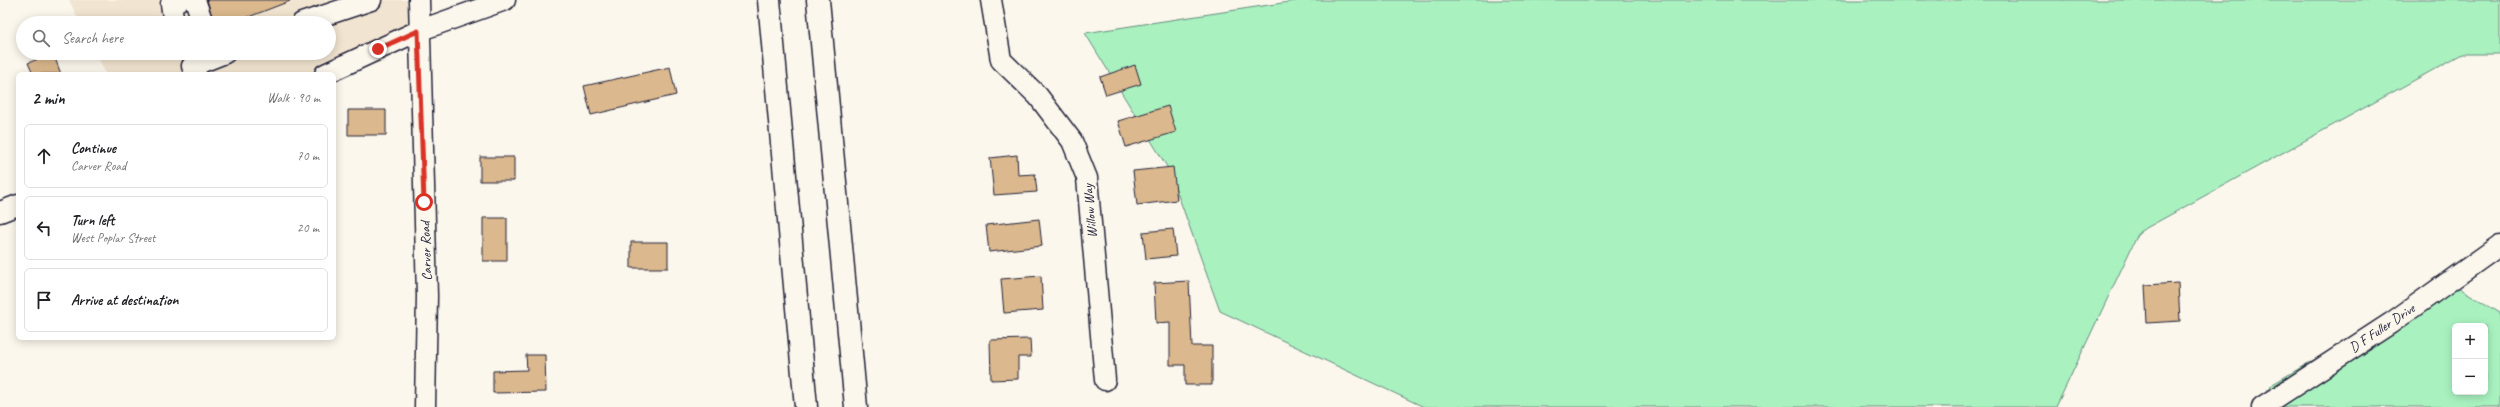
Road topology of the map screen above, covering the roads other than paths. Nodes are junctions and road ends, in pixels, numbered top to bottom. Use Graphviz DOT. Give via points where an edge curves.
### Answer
graph roads {
  1 [pos="178,0"];
  2 [pos="195,0"];
  3 [pos="371,0"];
  4 [pos="419,0"];
  5 [pos="505,0"];
  6 [pos="769,0"];
  7 [pos="818,0"];
  8 [pos="990,0"];
  9 [pos="331,6"];
  10 [pos="173,16"];
  11 [pos="201,16"];
  12 [pos="314,16"];
  13 [pos="418,31"];
  14 [pos="329,72"];
  15 [pos="16,206"];
  16 [pos="0,212"];
  17 [pos="2500,245"];
  18 [pos="1105,380"];
  19 [pos="425,407"];
  20 [pos="806,407"];
  21 [pos="856,407"];
  22 [pos="2262,407"];
  1 -- 10 [label="street" via="171,4"];
  2 -- 11 [label="street"];
  3 -- 9 [label="street"];
  4 -- 13 [label="street, Carver Road"];
  5 -- 13 [label="street"];
  6 -- 20 [label="highway"];
  7 -- 21 [label="highway"];
  8 -- 18 [label="street, Willow Way" via="1001,60 1038,96 1072,141 1087,178"];
  9 -- 12 [label="street"];
  13 -- 14 [label="street"];
  13 -- 19 [label="street, Carver Road" via="427,296"];
  15 -- 16 [label="street"];
  17 -- 22 [label="street, D F Fuller Drive" via="2391,323"];
}
